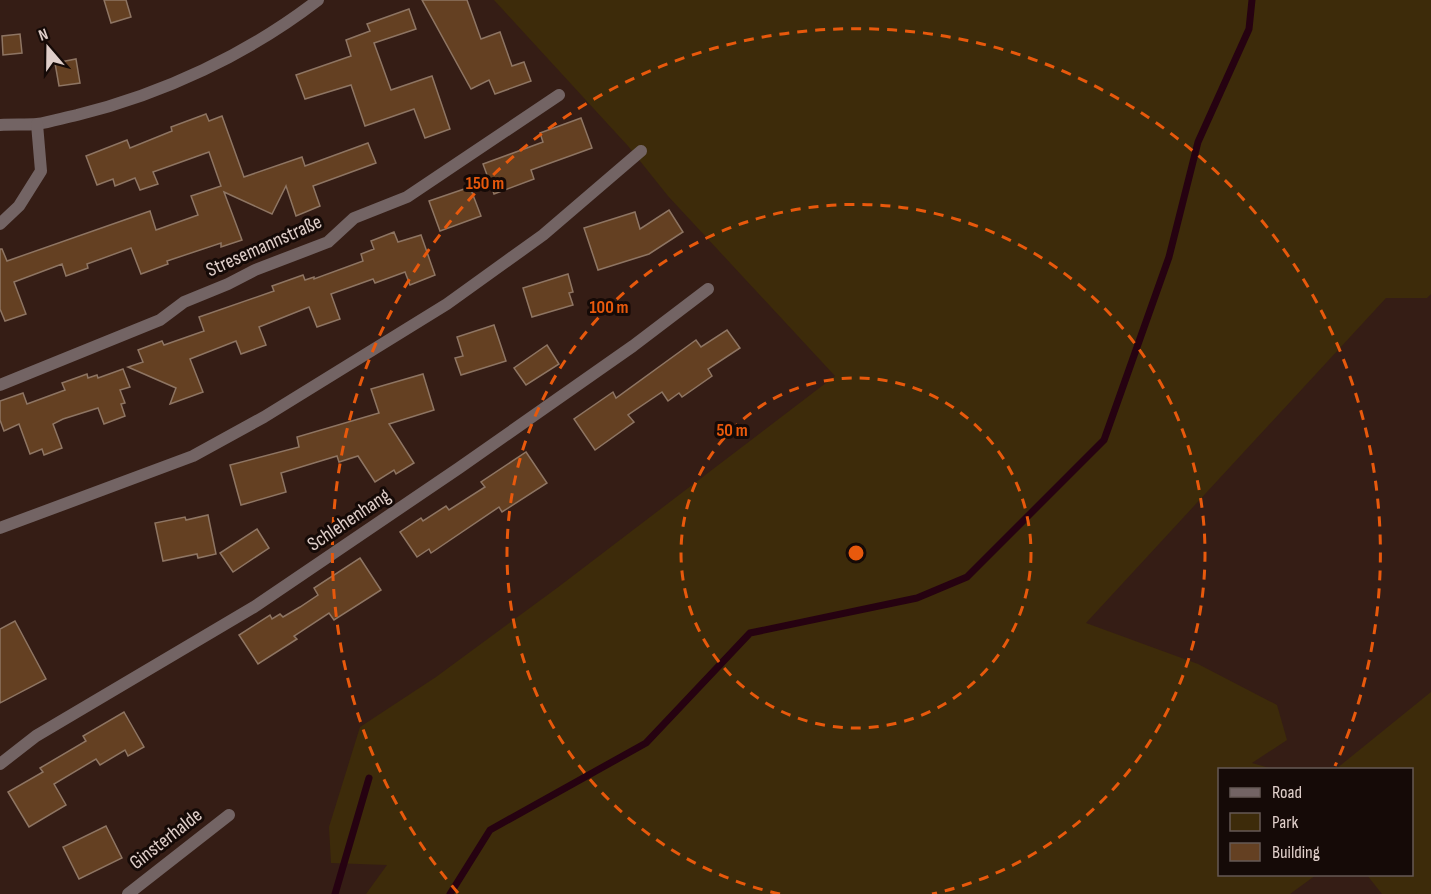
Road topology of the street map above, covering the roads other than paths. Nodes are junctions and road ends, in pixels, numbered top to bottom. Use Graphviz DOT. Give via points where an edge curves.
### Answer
graph roads {
  1 [pos="318,0"];
  2 [pos="559,95"];
  3 [pos="37,124"];
  4 [pos="0,125"];
  5 [pos="642,151"];
  6 [pos="0,224"];
  7 [pos="708,289"];
  8 [pos="0,385"];
  9 [pos="0,528"];
  10 [pos="0,764"];
  11 [pos="228,814"];
  12 [pos="128,894"];
  1 -- 3 [label="street" via="288,24 230,57 107,107"];
  2 -- 8 [label="street, Stresemannstraße" via="407,197 354,218 328,242 184,302 160,320"];
  3 -- 4 [label="street"];
  3 -- 6 [label="street" via="40,171 19,206"];
  5 -- 9 [label="street" via="543,234 447,304 264,417 193,456"];
  7 -- 10 [label="street, Schlehenhang" via="459,468 254,607 36,736"];
  11 -- 12 [label="street, Ginsterhalde"];
}
